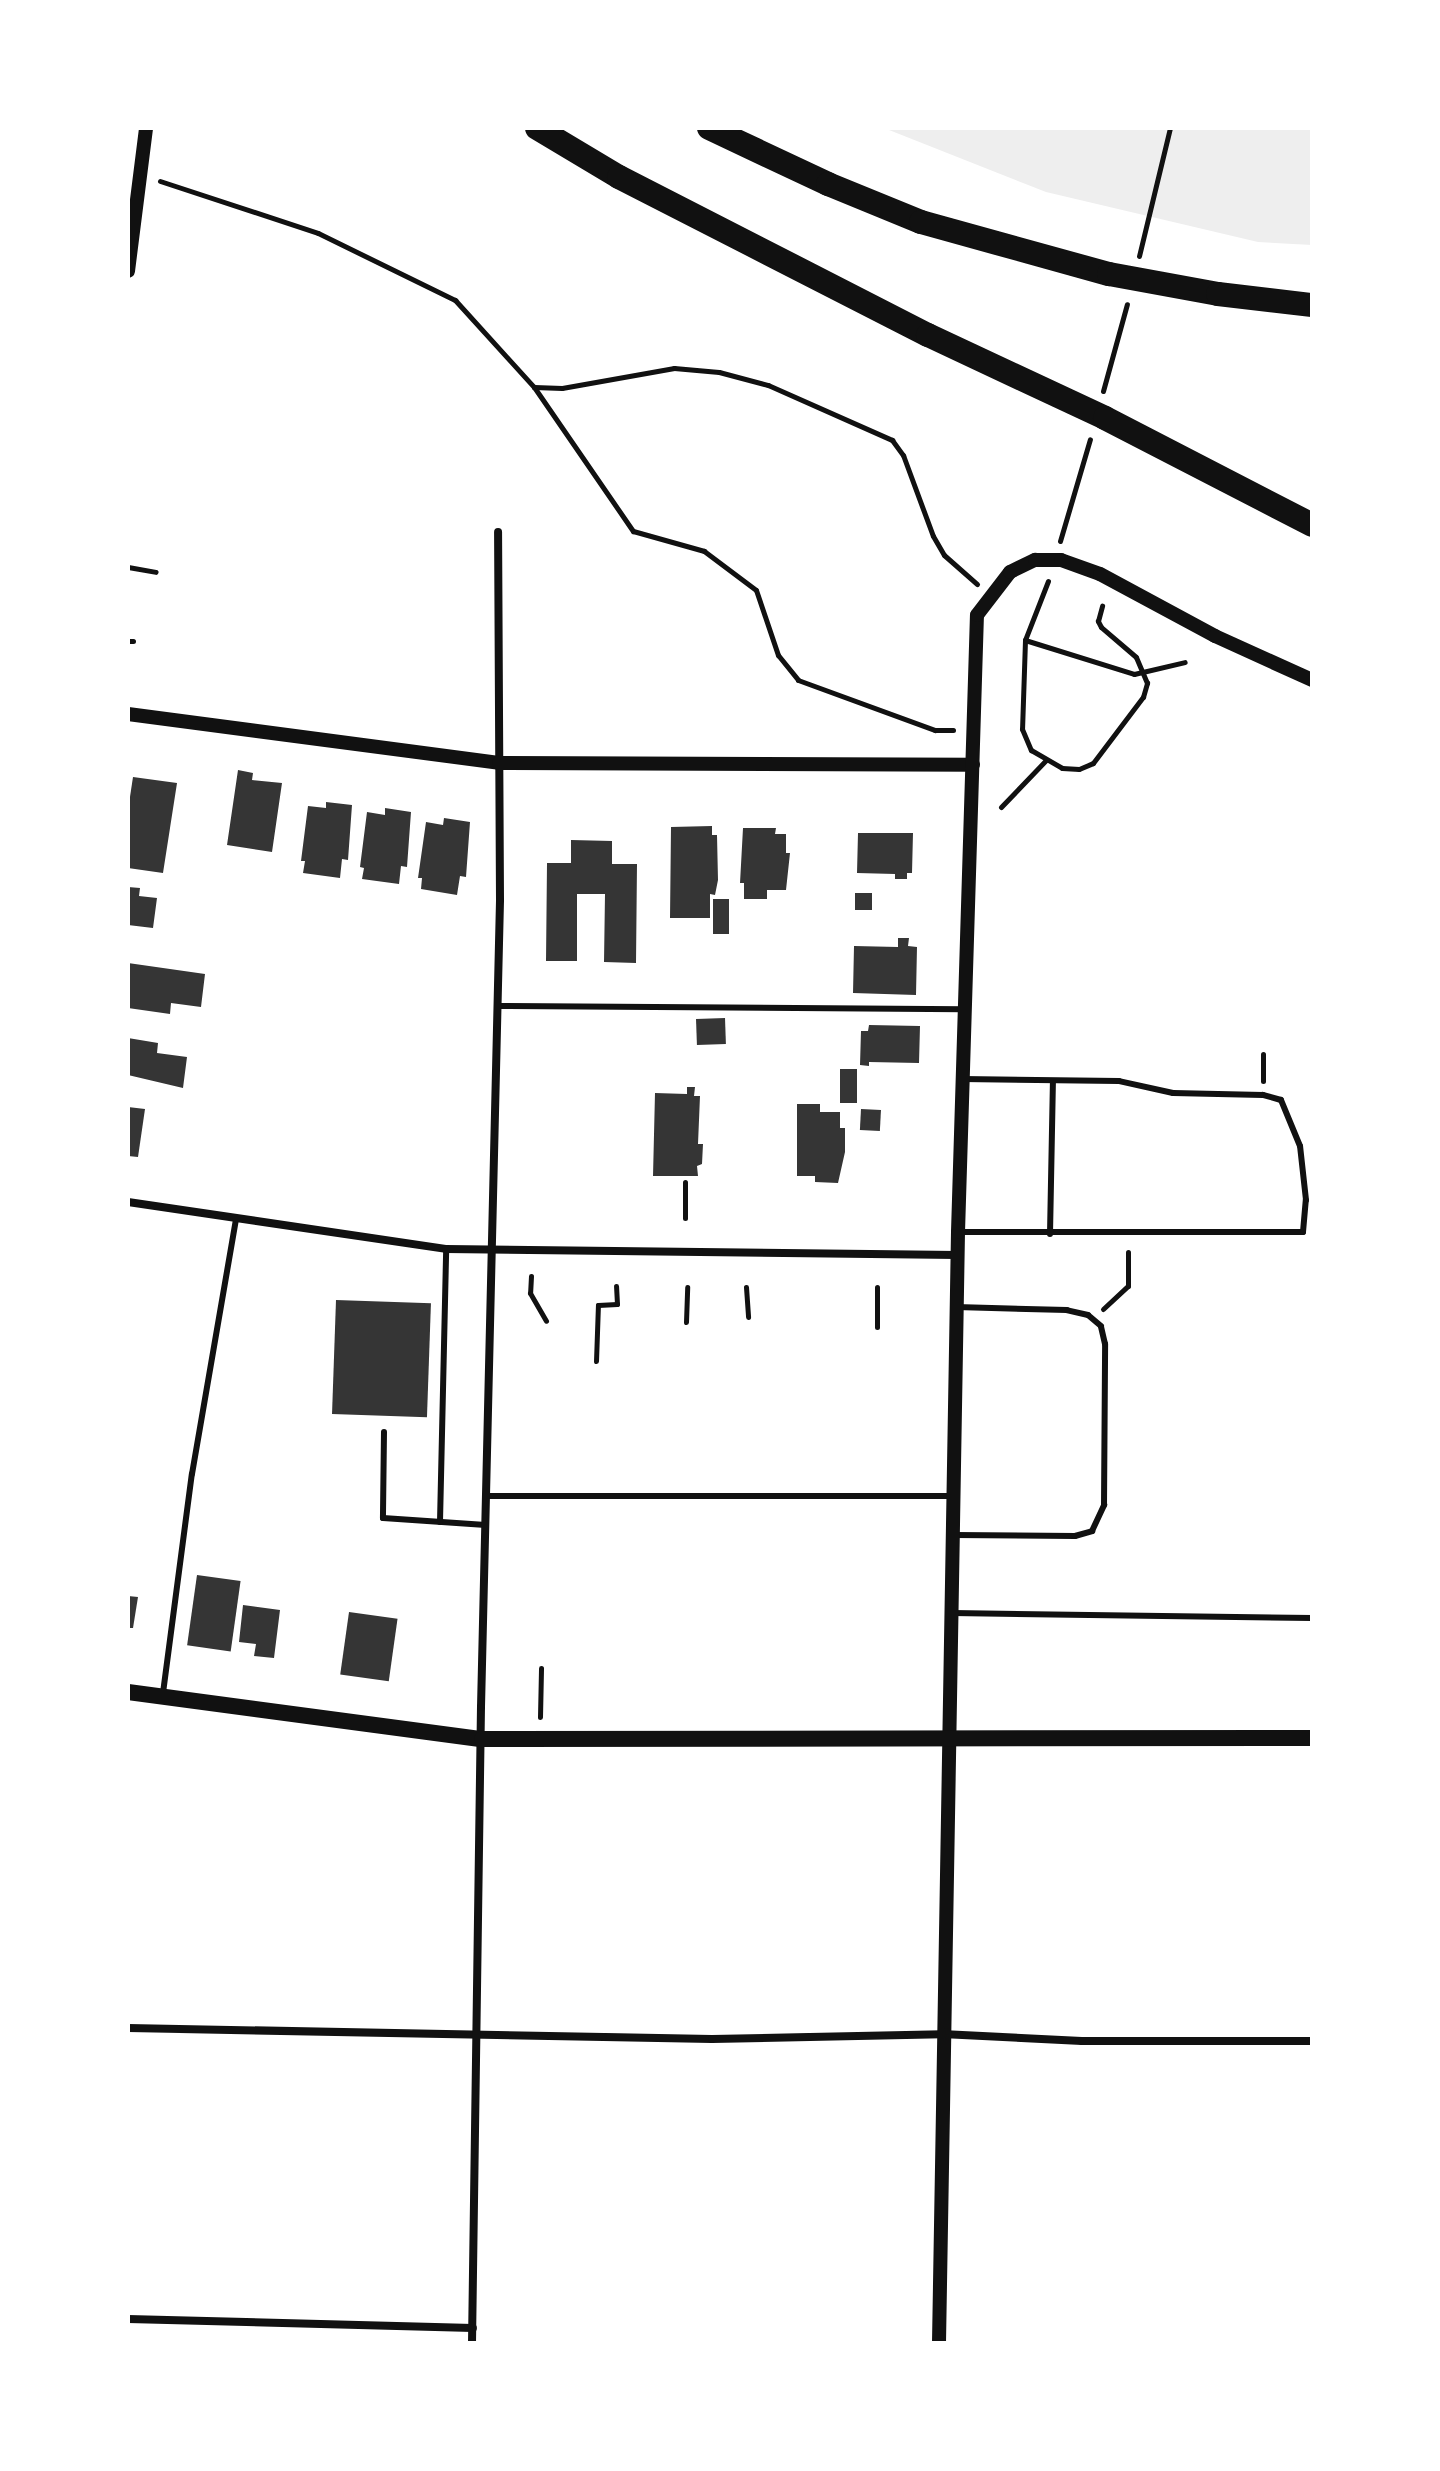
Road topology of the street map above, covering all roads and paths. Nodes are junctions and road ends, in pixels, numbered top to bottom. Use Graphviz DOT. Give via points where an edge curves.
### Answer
graph roads {
  1 [pos="146,128"];
  2 [pos="537,128"];
  3 [pos="709,128"];
  4 [pos="1170,128"];
  5 [pos="1164,161"];
  6 [pos="178,185"];
  7 [pos="130,225"];
  8 [pos="128,271"];
  9 [pos="1312,305"];
  10 [pos="534,387"];
  11 [pos="1312,525"];
  12 [pos="498,532"];
  13 [pos="128,567"];
  14 [pos="156,572"];
  15 [pos="989,596"];
  16 [pos="1102,606"];
  17 [pos="1039,612"];
  18 [pos="1025,640"];
  19 [pos="1185,662"];
  20 [pos="1142,672"];
  21 [pos="1312,680"];
  22 [pos="128,714"];
  23 [pos="935,730"];
  24 [pos="1046,760"];
  25 [pos="499,763"];
  26 [pos="973,765"];
  27 [pos="1001,807"];
  28 [pos="498,1006"];
  29 [pos="963,1009"];
  30 [pos="962,1079"];
  31 [pos="1053,1082"];
  32 [pos="685,1182"];
  33 [pos="128,1202"];
  34 [pos="236,1218"];
  35 [pos="685,1218"];
  36 [pos="958,1232"];
  37 [pos="1050,1234"];
  38 [pos="446,1249"];
  39 [pos="493,1251"];
  40 [pos="1128,1252"];
  41 [pos="957,1255"];
  42 [pos="531,1276"];
  43 [pos="616,1286"];
  44 [pos="687,1287"];
  45 [pos="746,1287"];
  46 [pos="877,1287"];
  47 [pos="617,1304"];
  48 [pos="956,1307"];
  49 [pos="616,1312"];
  50 [pos="748,1317"];
  51 [pos="1092,1319"];
  52 [pos="546,1321"];
  53 [pos="686,1322"];
  54 [pos="877,1327"];
  55 [pos="596,1361"];
  56 [pos="384,1432"];
  57 [pos="488,1496"];
  58 [pos="954,1496"];
  59 [pos="440,1522"];
  60 [pos="486,1525"];
  61 [pos="954,1535"];
  62 [pos="952,1613"];
  63 [pos="1312,1618"];
  64 [pos="541,1668"];
  65 [pos="128,1692"];
  66 [pos="162,1697"];
  67 [pos="540,1718"];
  68 [pos="1312,1738"];
  69 [pos="482,1739"];
  70 [pos="949,1741"];
  71 [pos="128,2028"];
  72 [pos="476,2032"];
  73 [pos="942,2034"];
  74 [pos="1312,2041"];
  75 [pos="128,2319"];
  76 [pos="473,2328"];
  77 [pos="472,2343"];
  78 [pos="939,2343"];
  1 -- 7 [label="street"];
  2 -- 11 [label="highway" via="619,177"];
  3 -- 9 [label="highway" via="921,222 1109,274"];
  4 -- 5 [label="path"];
  6 -- 10 [label="path" via="318,233 455,300"];
  7 -- 8 [label="street"];
  10 -- 15 [label="path" via="562,388 674,368 719,372 768,385 892,440 944,555"];
  10 -- 23 [label="path" via="633,531 704,551 756,590 778,655 798,680"];
  12 -- 25 [label="street"];
  13 -- 14 [label="path"];
  15 -- 21 [label="street" via="1010,572 1035,560 1061,560 1100,574 1215,636"];
  15 -- 26 [label="street" via="977,615"];
  16 -- 20 [label="path" via="1101,627 1136,657"];
  17 -- 18 [label="path"];
  18 -- 20 [label="path" via="1134,674"];
  18 -- 24 [label="path" via="1022,729 1031,750"];
  19 -- 20 [label="path"];
  20 -- 24 [label="path" via="1147,683 1143,697 1093,763 1062,768"];
  22 -- 25 [label="street"];
  24 -- 27 [label="path"];
  25 -- 26 [label="street"];
  25 -- 28 [label="street"];
  26 -- 29 [label="street"];
  28 -- 29 [label="lane"];
  28 -- 39 [label="street"];
  29 -- 30 [label="street"];
  30 -- 31 [label="lane"];
  30 -- 36 [label="street"];
  31 -- 37 [label="lane"];
  31 -- 37 [label="lane" via="1119,1081 1173,1093 1281,1100 1300,1146 1306,1200 1303,1232"];
  32 -- 35 [label="path"];
  33 -- 34 [label="street"];
  34 -- 38 [label="street"];
  34 -- 66 [label="lane" via="192,1474"];
  36 -- 37 [label="lane"];
  36 -- 41 [label="street"];
  38 -- 39 [label="street"];
  38 -- 59 [label="lane"];
  39 -- 41 [label="street"];
  39 -- 57 [label="street"];
  40 -- 51 [label="path" via="1128,1286"];
  41 -- 48 [label="street"];
  42 -- 52 [label="path" via="530,1293"];
  43 -- 47 [label="path"];
  44 -- 53 [label="path"];
  45 -- 50 [label="path"];
  46 -- 54 [label="path"];
  47 -- 49 [label="path"];
  47 -- 55 [label="path" via="598,1305"];
  48 -- 51 [label="lane" via="1067,1310"];
  48 -- 58 [label="street"];
  51 -- 61 [label="lane" via="1101,1326 1105,1344 1104,1505 1092,1531 1075,1536"];
  56 -- 59 [label="lane" via="383,1518"];
  57 -- 58 [label="lane"];
  57 -- 60 [label="street"];
  58 -- 61 [label="street"];
  59 -- 60 [label="lane"];
  60 -- 69 [label="street"];
  61 -- 62 [label="street"];
  62 -- 63 [label="lane"];
  62 -- 70 [label="street"];
  64 -- 67 [label="path"];
  65 -- 66 [label="main road"];
  66 -- 69 [label="main road"];
  68 -- 70 [label="main road" via="981,1736"];
  69 -- 70 [label="main road"];
  69 -- 72 [label="street"];
  70 -- 73 [label="street"];
  71 -- 72 [label="street"];
  72 -- 73 [label="street" via="792,2039"];
  72 -- 76 [label="street"];
  73 -- 74 [label="street" via="1082,2041"];
  73 -- 78 [label="street"];
  75 -- 76 [label="street"];
  76 -- 77 [label="street"];
}
